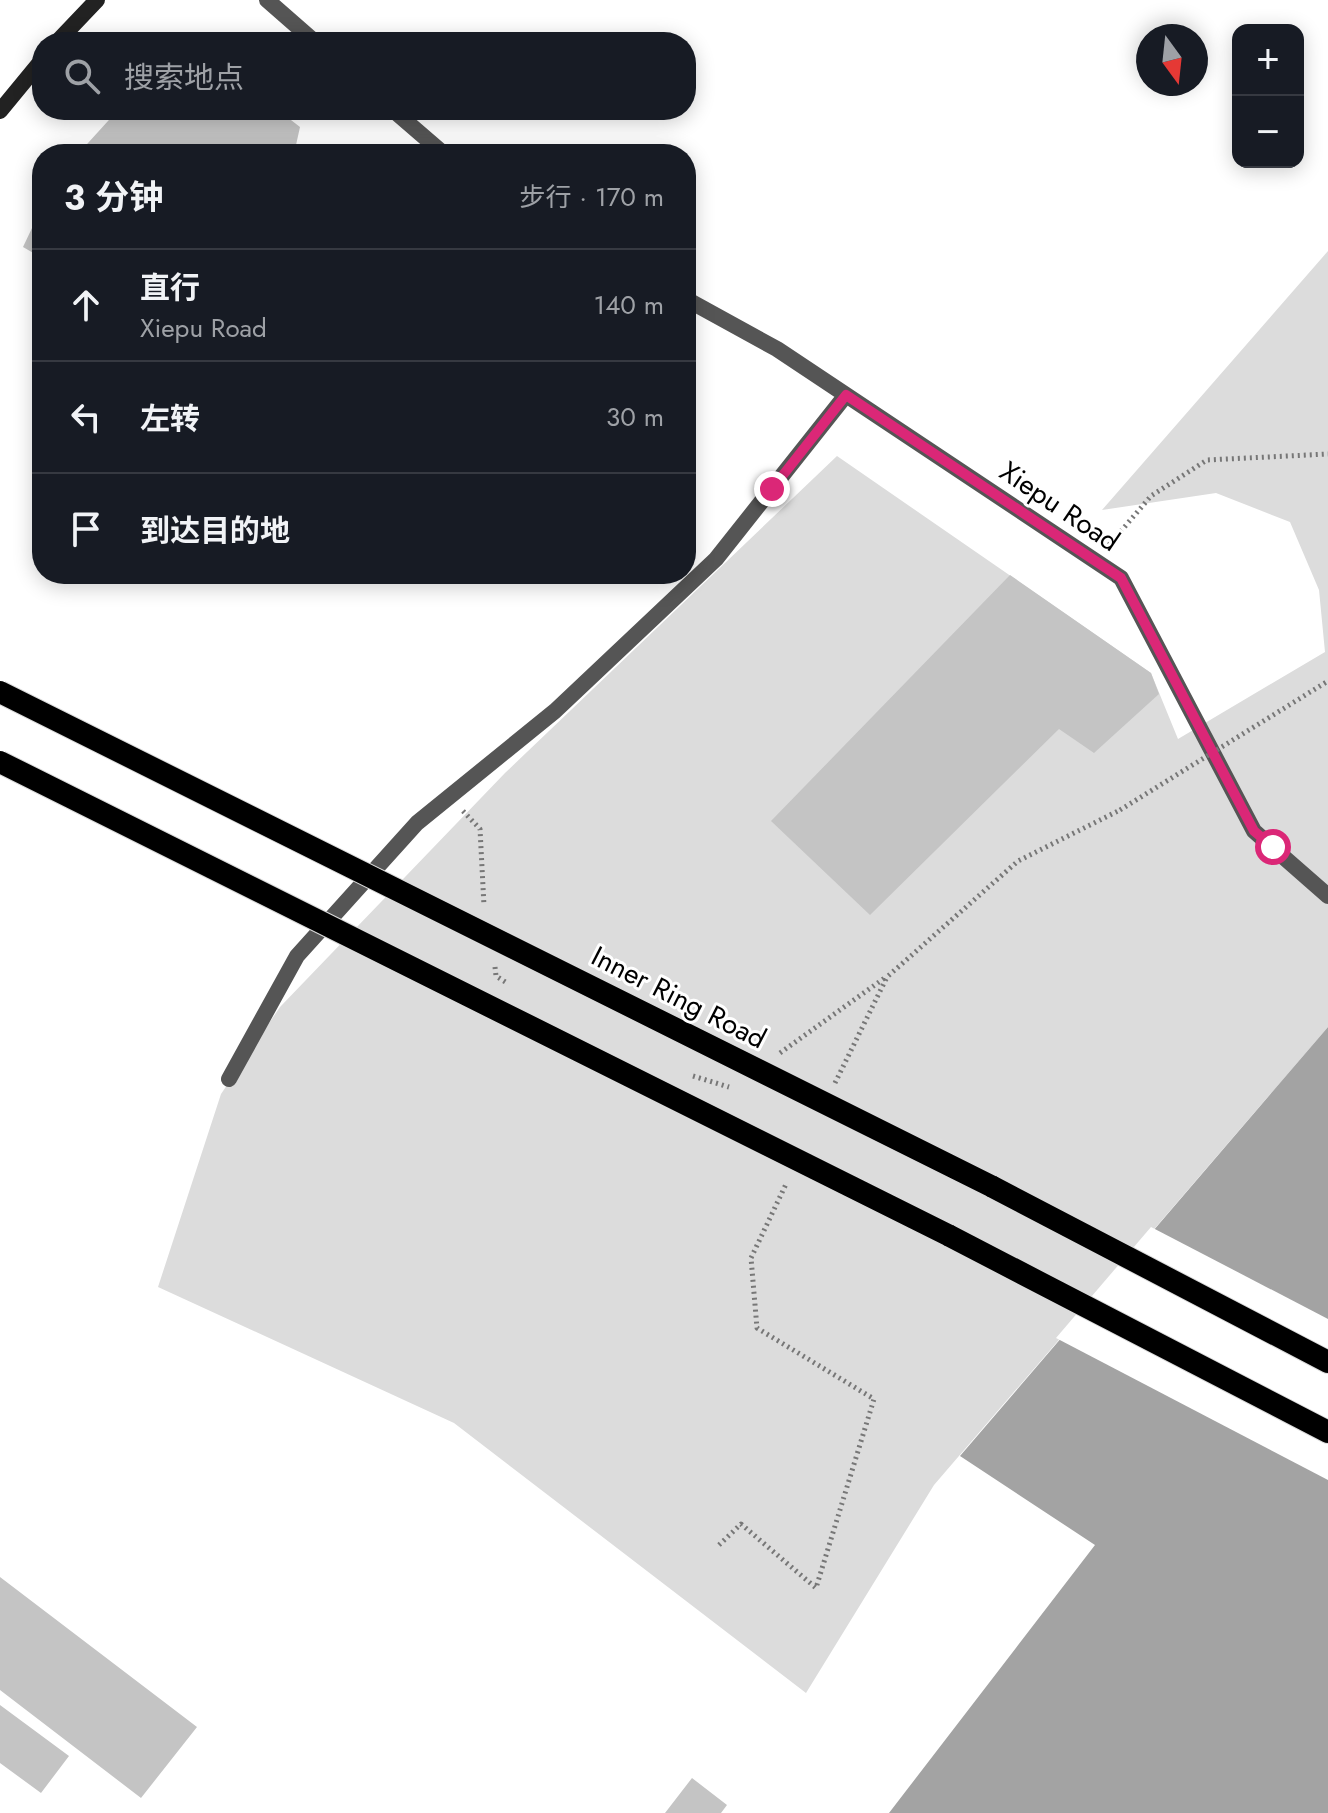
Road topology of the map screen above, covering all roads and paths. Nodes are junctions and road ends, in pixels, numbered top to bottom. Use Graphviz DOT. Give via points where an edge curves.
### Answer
graph roads {
  1 [pos="97,0"];
  2 [pos="267,0"];
  3 [pos="67,32"];
  4 [pos="304,32"];
  5 [pos="32,72"];
  6 [pos="0,111"];
  7 [pos="405,120"];
  8 [pos="432,144"];
  9 [pos="696,304"];
  10 [pos="846,395"];
  11 [pos="1328,455"];
  12 [pos="1096,561"];
  13 [pos="696,578"];
  14 [pos="690,584"];
  15 [pos="1328,681"];
  16 [pos="0,692"];
  17 [pos="0,762"];
  18 [pos="1120,810"];
  19 [pos="1328,896"];
  20 [pos="229,1079"];
  21 [pos="1328,1362"];
  22 [pos="1328,1432"];
  1 -- 3 [label="main road"];
  2 -- 4 [label="street"];
  5 -- 6 [label="main road"];
  7 -- 8 [label="street"];
  9 -- 10 [label="street, Xiepu Road"];
  10 -- 12 [label="street, Xiepu Road"];
  10 -- 13 [label="street"];
  11 -- 12 [label="path" via="1207,460 1151,496"];
  12 -- 19 [label="street, Xiepu Road" via="1121,578 1254,831"];
  14 -- 20 [label="street" via="555,711 417,823 297,956"];
  15 -- 18 [label="path, bridge"];
  16 -- 21 [label="highway, Inner Ring Road, bridge" via="991,1186"];
  17 -- 22 [label="highway, bridge" via="948,1235"];
}
